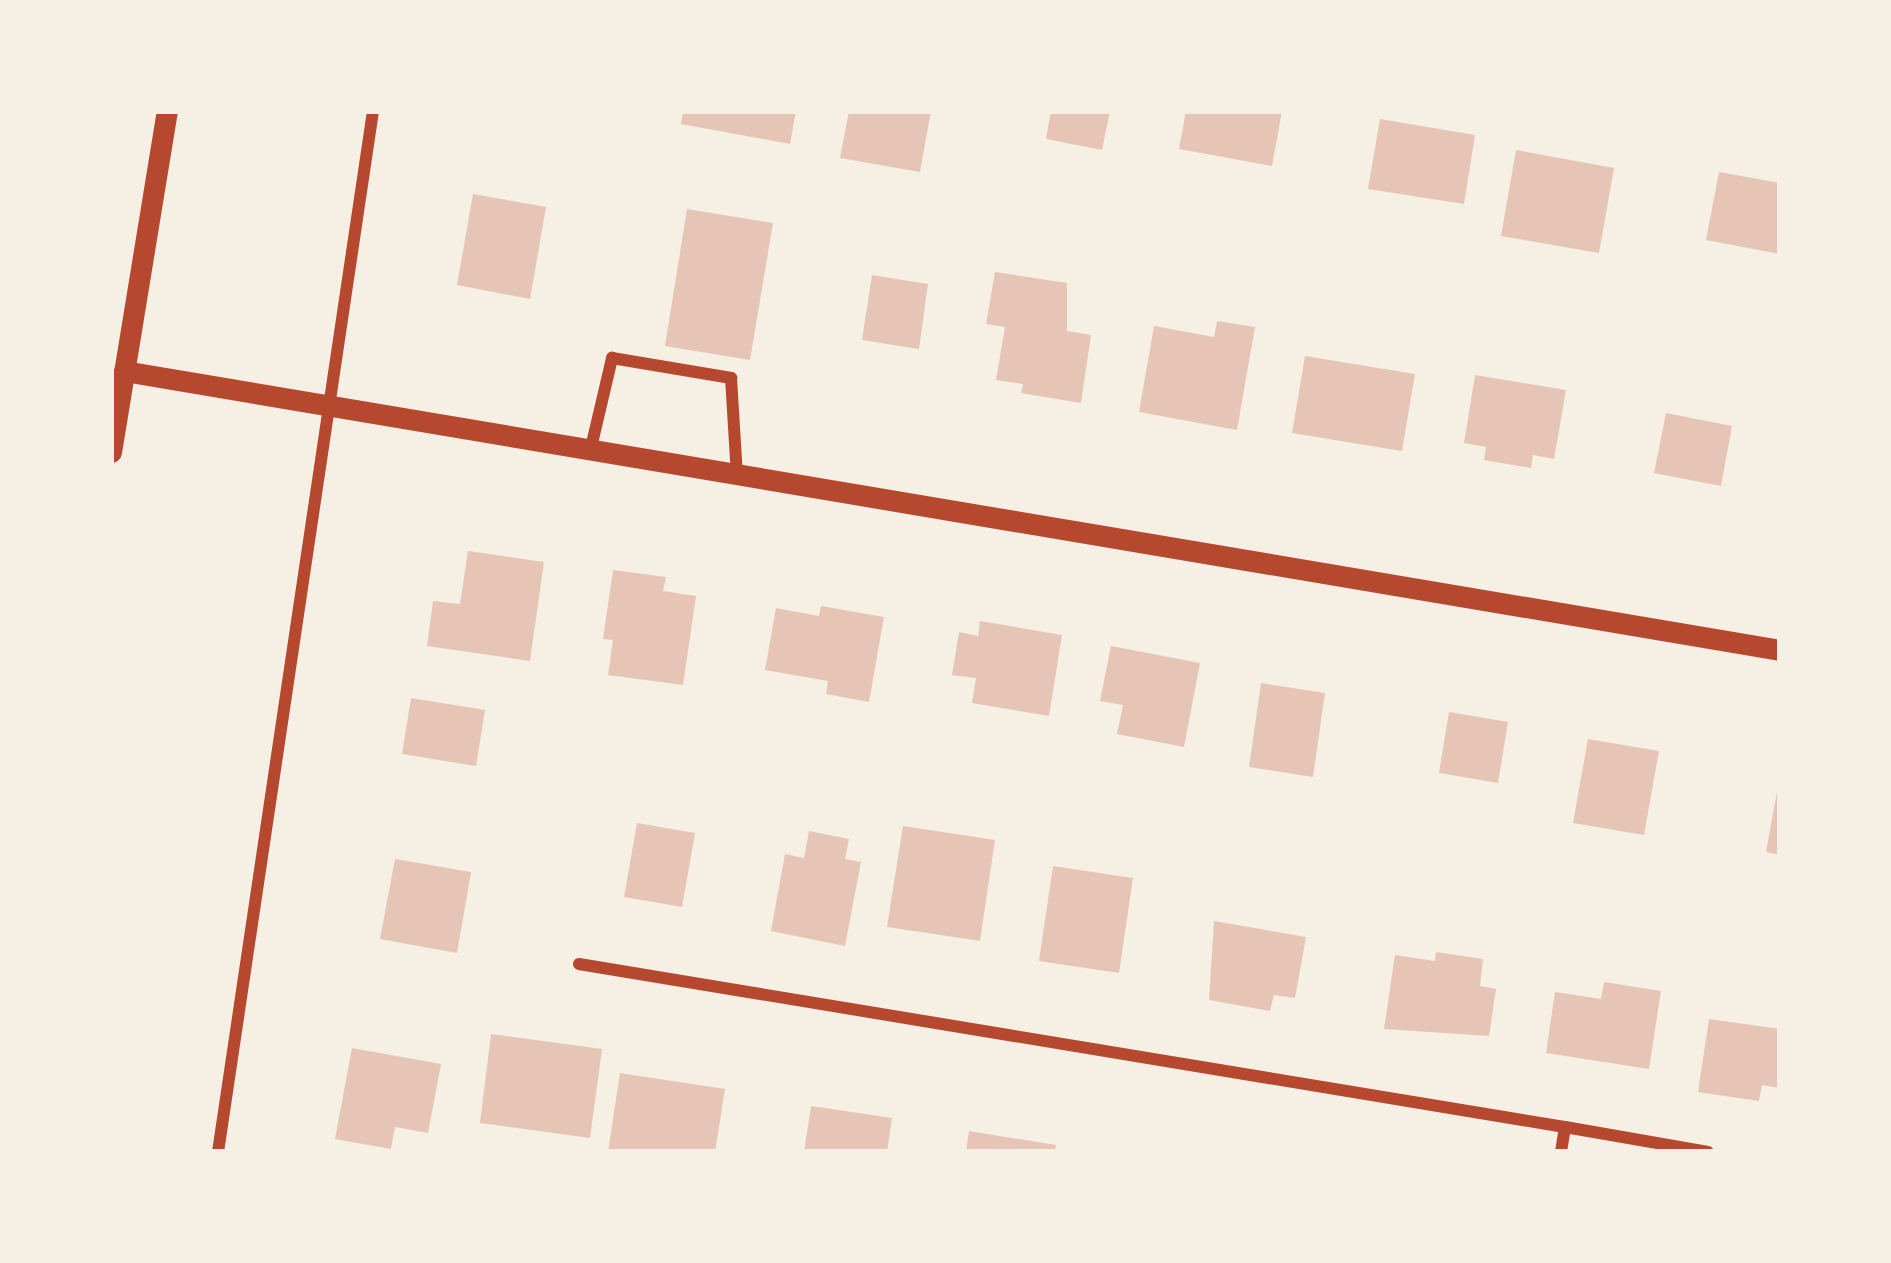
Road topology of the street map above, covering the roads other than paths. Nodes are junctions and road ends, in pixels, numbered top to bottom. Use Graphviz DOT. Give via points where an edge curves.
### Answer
graph roads {
  1 [pos="167,111"];
  2 [pos="373,111"];
  3 [pos="124,371"];
  4 [pos="325,410"];
  5 [pos="111,452"];
  6 [pos="589,454"];
  7 [pos="737,478"];
  8 [pos="1780,650"];
  9 [pos="579,964"];
  10 [pos="1565,1127"];
  11 [pos="218,1152"];
  12 [pos="1561,1152"];
  13 [pos="1708,1152"];
  1 -- 3 [label="street"];
  2 -- 4 [label="street"];
  3 -- 4 [label="street"];
  3 -- 5 [label="street"];
  4 -- 6 [label="street"];
  4 -- 11 [label="street"];
  6 -- 7 [label="street"];
  6 -- 7 [label="street" via="612,358 731,378"];
  7 -- 8 [label="street"];
  9 -- 10 [label="street"];
  10 -- 12 [label="street"];
  10 -- 13 [label="street"];
}
